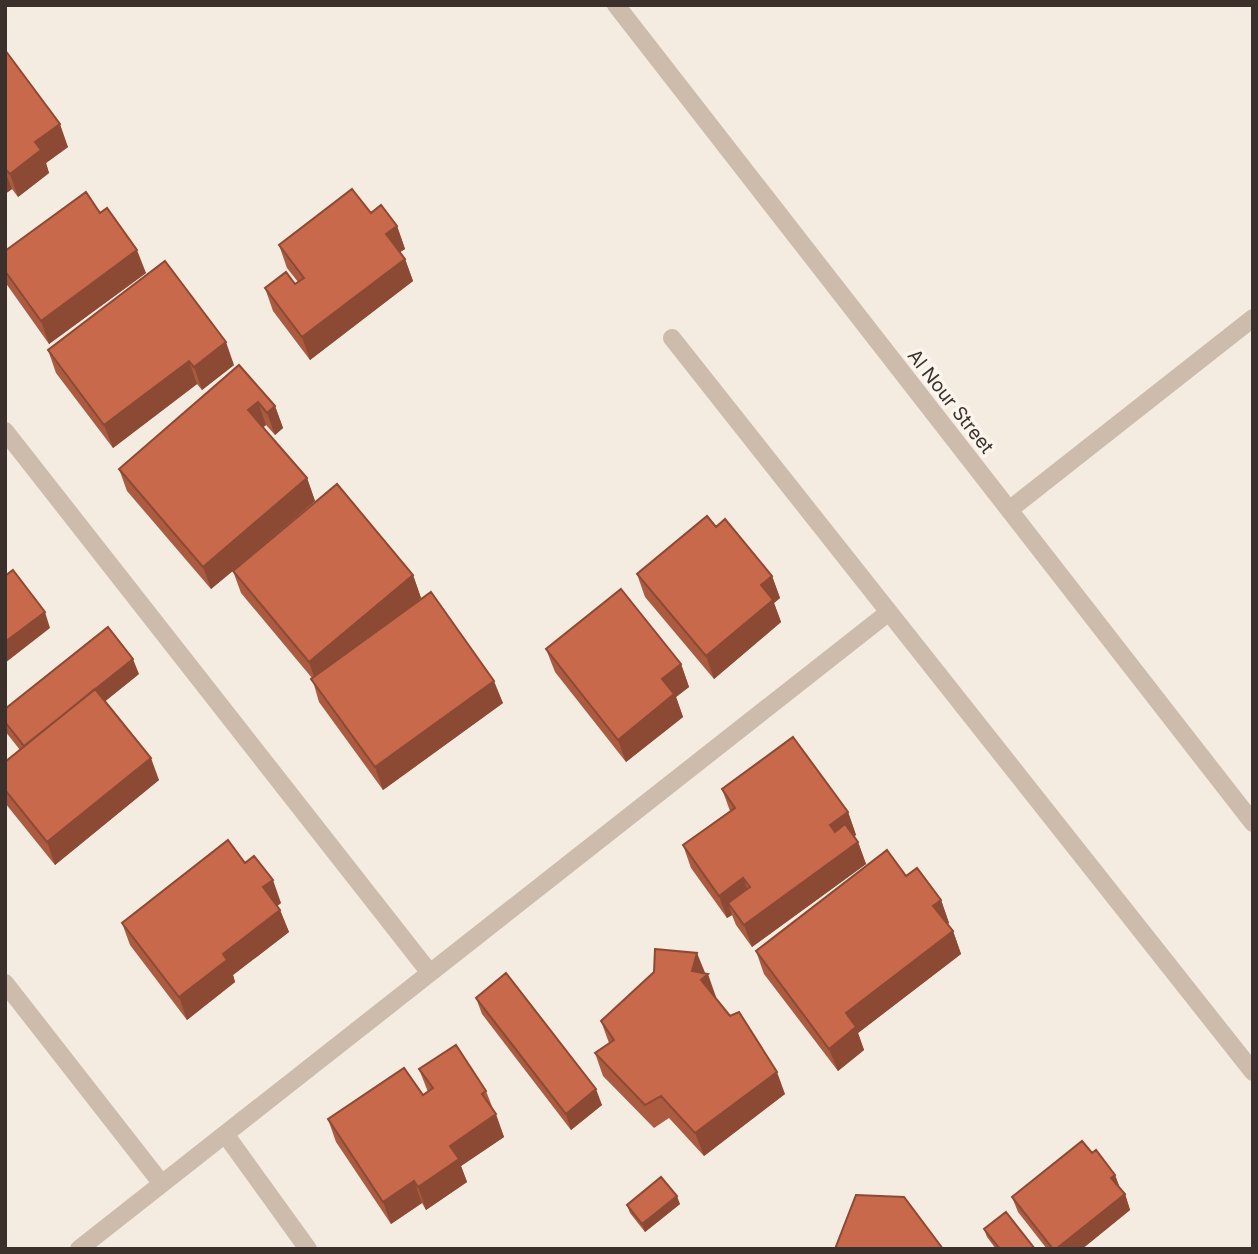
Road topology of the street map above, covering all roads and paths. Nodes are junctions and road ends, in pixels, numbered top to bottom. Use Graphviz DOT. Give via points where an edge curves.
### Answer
graph roads {
  1 [pos="616,5"];
  2 [pos="1253,318"];
  3 [pos="672,338"];
  4 [pos="5,431"];
  5 [pos="1009,510"];
  6 [pos="889,612"];
  7 [pos="1253,823"];
  8 [pos="430,973"];
  9 [pos="5,984"];
  10 [pos="1253,1072"];
  11 [pos="225,1134"];
  12 [pos="162,1184"];
  13 [pos="79,1249"];
  14 [pos="308,1249"];
  1 -- 5 [label="street, Al Nour Street"];
  2 -- 5 [label="street"];
  3 -- 6 [label="street"];
  4 -- 8 [label="street"];
  5 -- 7 [label="street, Al Nour Street"];
  6 -- 8 [label="street"];
  6 -- 10 [label="street"];
  8 -- 11 [label="street"];
  9 -- 12 [label="street"];
  11 -- 12 [label="street"];
  11 -- 14 [label="street"];
  12 -- 13 [label="street"];
}
